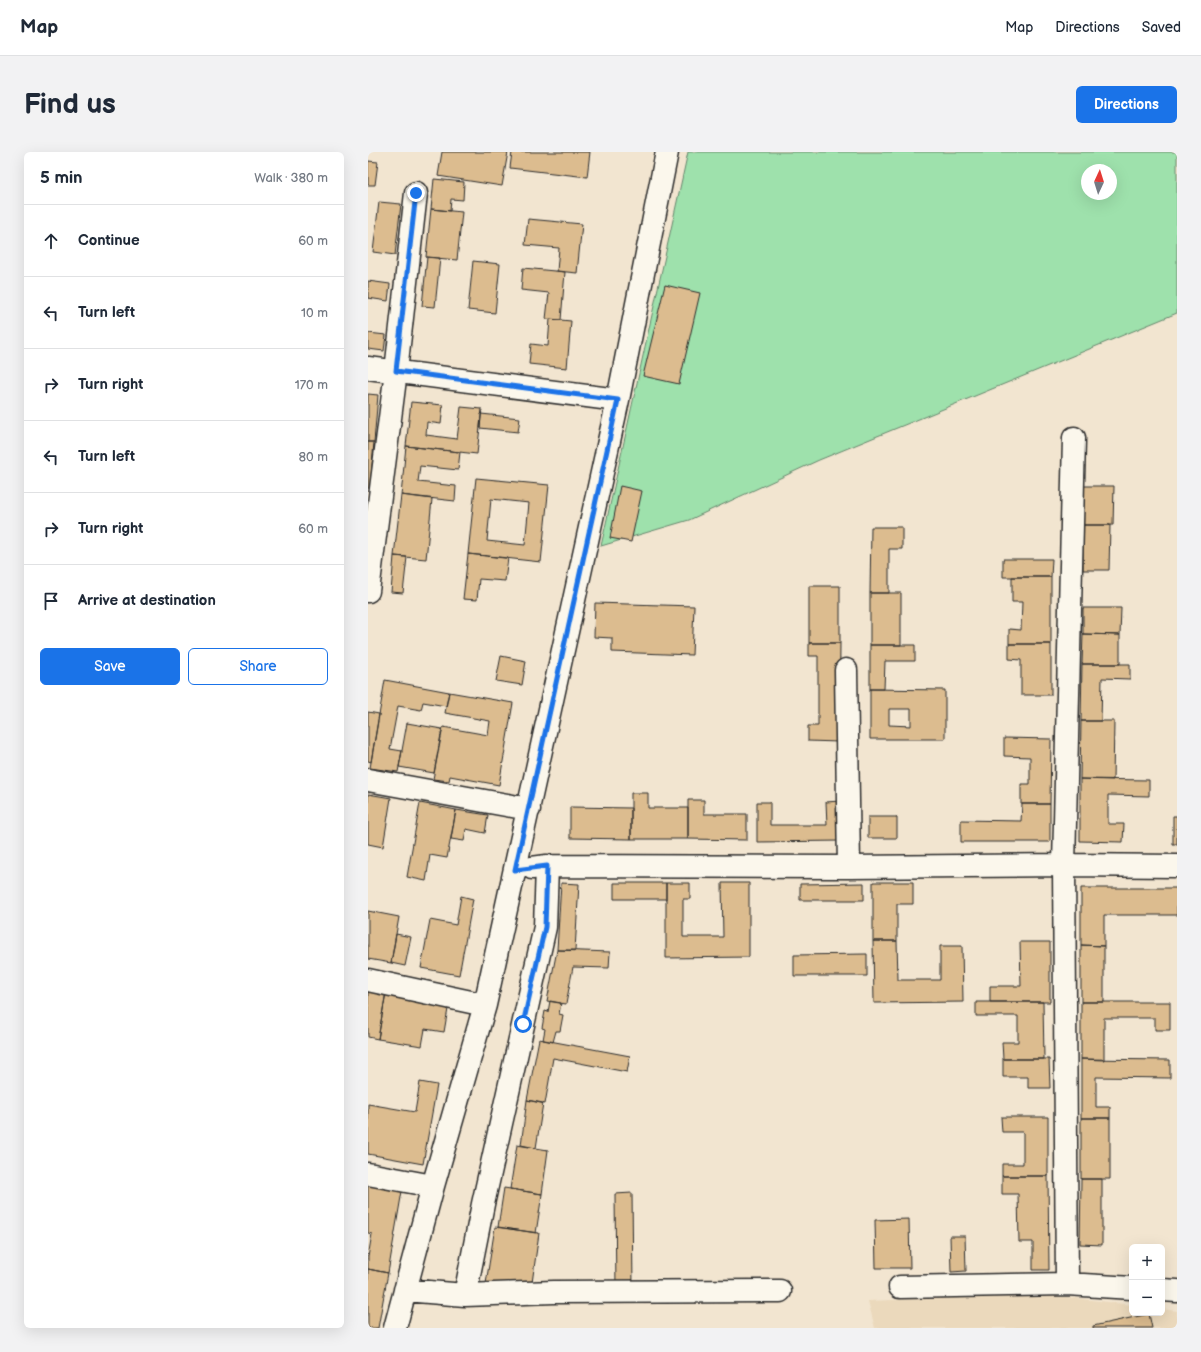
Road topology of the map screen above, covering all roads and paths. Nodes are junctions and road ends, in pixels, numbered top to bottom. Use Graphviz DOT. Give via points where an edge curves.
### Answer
graph roads {
  1 [pos="667,152"];
  2 [pos="416,193"];
  3 [pos="368,368"];
  4 [pos="396,371"];
  5 [pos="618,400"];
  6 [pos="1074,438"];
  7 [pos="368,591"];
  8 [pos="846,670"];
  9 [pos="368,780"];
  10 [pos="529,809"];
  11 [pos="1064,865"];
  12 [pos="547,866"];
  13 [pos="1177,866"];
  14 [pos="849,867"];
  15 [pos="515,870"];
  16 [pos="368,980"];
  17 [pos="485,1005"];
  18 [pos="368,1174"];
  19 [pos="433,1186"];
  20 [pos="1067,1284"];
  21 [pos="900,1287"];
  22 [pos="1129,1288"];
  23 [pos="405,1290"];
  24 [pos="1165,1290"];
  25 [pos="780,1291"];
  26 [pos="1177,1291"];
  27 [pos="465,1295"];
  28 [pos="395,1328"];
  1 -- 5 [label="street"];
  2 -- 4 [label="street"];
  3 -- 4 [label="street"];
  4 -- 5 [label="street"];
  4 -- 7 [label="street"];
  5 -- 10 [label="street"];
  6 -- 11 [label="street"];
  8 -- 14 [label="street"];
  9 -- 10 [label="street"];
  10 -- 15 [label="street"];
  11 -- 13 [label="street"];
  11 -- 14 [label="street"];
  11 -- 20 [label="street"];
  12 -- 14 [label="street"];
  12 -- 15 [label="street"];
  12 -- 27 [label="street" via="545,927"];
  15 -- 17 [label="street"];
  16 -- 17 [label="street"];
  17 -- 19 [label="street"];
  18 -- 19 [label="street"];
  19 -- 23 [label="street"];
  20 -- 21 [label="street"];
  20 -- 22 [label="street"];
  23 -- 27 [label="street"];
  23 -- 28 [label="street"];
  24 -- 26 [label="street"];
  25 -- 27 [label="street"];
}
